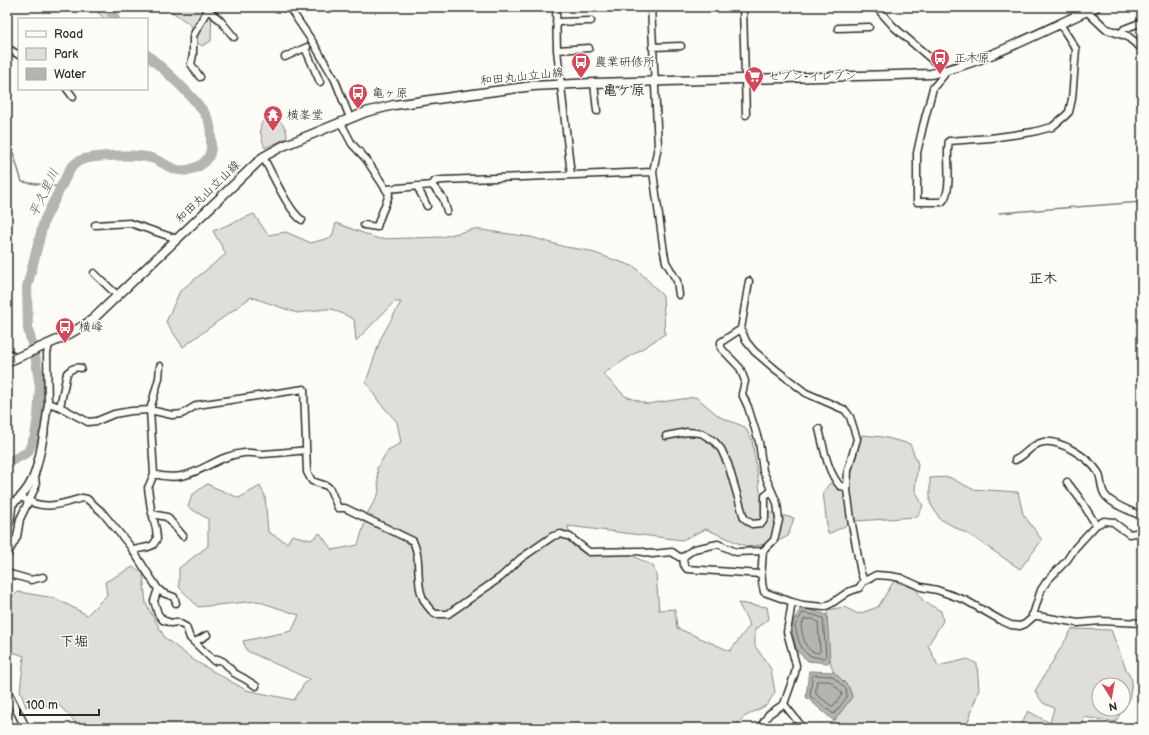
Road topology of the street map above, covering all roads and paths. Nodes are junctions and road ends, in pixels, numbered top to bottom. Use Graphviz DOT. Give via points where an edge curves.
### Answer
graph roads {
  1 [pos="283,7"];
  2 [pos="556,7"];
  3 [pos="651,7"];
  4 [pos="743,7"];
  5 [pos="876,7"];
  6 [pos="1096,7"];
  7 [pos="208,8"];
  8 [pos="1085,9"];
  9 [pos="590,21"];
  10 [pos="556,22"];
  11 [pos="1142,22"];
  12 [pos="1060,24"];
  13 [pos="869,27"];
  14 [pos="838,28"];
  15 [pos="1120,34"];
  16 [pos="234,37"];
  17 [pos="314,44"];
  18 [pos="680,46"];
  19 [pos="652,47"];
  20 [pos="7,48"];
  21 [pos="305,48"];
  22 [pos="589,48"];
  23 [pos="1142,48"];
  24 [pos="557,50"];
  25 [pos="18,54"];
  26 [pos="285,57"];
  27 [pos="944,71"];
  28 [pos="200,77"];
  29 [pos="745,79"];
  30 [pos="320,82"];
  31 [pos="654,82"];
  32 [pos="594,83"];
  33 [pos="560,84"];
  34 [pos="68,90"];
  35 [pos="73,97"];
  36 [pos="597,111"];
  37 [pos="746,115"];
  38 [pos="350,118"];
  39 [pos="341,123"];
  40 [pos="263,157"];
  41 [pos="653,172"];
  42 [pos="571,175"];
  43 [pos="432,185"];
  44 [pos="417,186"];
  45 [pos="387,189"];
  46 [pos="427,206"];
  47 [pos="447,210"];
  48 [pos="302,220"];
  49 [pos="364,225"];
  50 [pos="95,226"];
  51 [pos="177,239"];
  52 [pos="94,273"];
  53 [pos="749,281"];
  54 [pos="679,294"];
  55 [pos="118,296"];
  56 [pos="742,329"];
  57 [pos="46,344"];
  58 [pos="9,358"];
  59 [pos="160,366"];
  60 [pos="81,368"];
  61 [pos="48,403"];
  62 [pos="60,407"];
  63 [pos="150,410"];
  64 [pos="820,429"];
  65 [pos="44,433"];
  66 [pos="666,436"];
  67 [pos="306,450"];
  68 [pos="1015,460"];
  69 [pos="154,474"];
  70 [pos="35,476"];
  71 [pos="1068,482"];
  72 [pos="847,487"];
  73 [pos="771,491"];
  74 [pos="21,497"];
  75 [pos="28,502"];
  76 [pos="10,506"];
  77 [pos="152,514"];
  78 [pos="1142,517"];
  79 [pos="1096,525"];
  80 [pos="7,527"];
  81 [pos="1142,532"];
  82 [pos="183,536"];
  83 [pos="133,550"];
  84 [pos="763,552"];
  85 [pos="7,555"];
  86 [pos="683,557"];
  87 [pos="7,573"];
  88 [pos="761,574"];
  89 [pos="43,577"];
  90 [pos="864,581"];
  91 [pos="158,589"];
  92 [pos="792,602"];
  93 [pos="176,603"];
  94 [pos="1032,615"];
  95 [pos="1142,623"];
  96 [pos="207,636"];
  97 [pos="195,642"];
  98 [pos="256,686"];
  99 [pos="7,691"];
  100 [pos="784,704"];
  101 [pos="26,728"];
  102 [pos="762,728"];
  103 [pos="803,728"];
  1 -- 17 [label="street" via="291,10"];
  2 -- 10 [label="street"];
  3 -- 19 [label="street"];
  4 -- 29 [label="street"];
  5 -- 27 [label="street" via="894,27"];
  6 -- 8 [label="main road, 和田丸山立山線"];
  7 -- 16 [label="street"];
  7 -- 28 [label="street" via="193,36 191,64"];
  8 -- 12 [label="main road, 和田丸山立山線"];
  8 -- 15 [label="street" via="1106,29"];
  9 -- 10 [label="street"];
  10 -- 24 [label="street"];
  11 -- 15 [label="street" via="1124,29"];
  12 -- 27 [label="main road, 和田丸山立山線" via="976,61"];
  12 -- 27 [label="street" via="1076,49 1069,112 1052,127 1033,132 949,141 946,198 942,202 917,202 917,153 934,88 944,75"];
  13 -- 14 [label="street"];
  15 -- 23 [label="street" via="1132,39"];
  17 -- 21 [label="street"];
  17 -- 38 [label="street" via="336,80"];
  18 -- 19 [label="street"];
  19 -- 31 [label="street"];
  20 -- 25 [label="street"];
  21 -- 26 [label="street"];
  21 -- 30 [label="street"];
  22 -- 24 [label="street"];
  24 -- 33 [label="street"];
  27 -- 29 [label="main road, 和田丸山立山線" via="919,75"];
  29 -- 31 [label="main road, 和田丸山立山線"];
  29 -- 37 [label="street"];
  31 -- 32 [label="main road, 和田丸山立山線"];
  31 -- 41 [label="street" via="658,146"];
  32 -- 33 [label="main road, 和田丸山立山線"];
  32 -- 36 [label="street"];
  33 -- 38 [label="main road, 和田丸山立山線" via="411,102 371,110"];
  33 -- 42 [label="street"];
  34 -- 35 [label="street"];
  38 -- 39 [label="main road, 和田丸山立山線"];
  39 -- 40 [label="main road, 和田丸山立山線" via="283,146"];
  39 -- 45 [label="street" via="352,144"];
  40 -- 48 [label="street" via="292,209"];
  40 -- 51 [label="main road, 和田丸山立山線"];
  41 -- 42 [label="street"];
  41 -- 54 [label="street" via="666,262 677,281"];
  42 -- 43 [label="street" via="443,180 435,181"];
  43 -- 44 [label="street"];
  43 -- 47 [label="street" via="443,198"];
  44 -- 45 [label="street"];
  44 -- 46 [label="street"];
  45 -- 49 [label="street" via="389,194 377,226"];
  50 -- 51 [label="street" via="130,223"];
  51 -- 55 [label="main road, 和田丸山立山線"];
  52 -- 55 [label="street"];
  53 -- 56 [label="street"];
  55 -- 57 [label="main road, 和田丸山立山線" via="83,326"];
  56 -- 72 [label="street" via="746,341 754,351 775,369 806,393 845,410 850,417 857,439 848,470"];
  56 -- 73 [label="street" via="721,342 721,348 740,368 745,381 742,394 759,442 763,471"];
  57 -- 58 [label="main road, 和田丸山立山線"];
  57 -- 61 [label="street"];
  59 -- 63 [label="street"];
  60 -- 62 [label="street" via="71,369 67,373"];
  61 -- 62 [label="street"];
  61 -- 65 [label="street"];
  62 -- 63 [label="street" via="88,422 114,414"];
  63 -- 67 [label="street" via="172,415 182,414 197,405 304,389"];
  63 -- 69 [label="street"];
  64 -- 72 [label="street" via="828,464 840,486"];
  65 -- 70 [label="street"];
  66 -- 73 [label="street" via="687,432 701,433 721,449 744,518 752,524 762,523 765,518 765,496"];
  67 -- 69 [label="street" via="232,455 173,478"];
  67 -- 86 [label="street" via="306,472 312,481 330,489 338,508 345,508 413,541 417,549 420,594 429,610 435,614 448,614 501,577 520,559 553,536 561,534 570,537 589,552 672,552"];
  68 -- 78 [label="street" via="1022,458 1041,442 1059,444 1076,452 1099,473 1100,485 1105,495"];
  69 -- 77 [label="street" via="148,488"];
  70 -- 74 [label="street"];
  70 -- 75 [label="street" via="36,483"];
  71 -- 79 [label="street"];
  72 -- 90 [label="street"];
  73 -- 84 [label="street" via="777,503 779,520 774,540"];
  74 -- 75 [label="street"];
  74 -- 76 [label="street"];
  75 -- 83 [label="street" via="47,506 82,498 87,500 102,512"];
  75 -- 85 [label="street" via="20,519 17,537"];
  76 -- 80 [label="street"];
  77 -- 82 [label="street" via="167,517"];
  77 -- 83 [label="street" via="157,539 153,545"];
  79 -- 81 [label="street" via="1108,521 1120,526 1129,534"];
  79 -- 94 [label="street" via="1047,581"];
  83 -- 91 [label="street"];
  84 -- 86 [label="street" via="736,552 715,544 694,549"];
  84 -- 88 [label="street"];
  86 -- 88 [label="street" via="686,569"];
  87 -- 89 [label="street" via="31,580"];
  88 -- 92 [label="street" via="764,592"];
  90 -- 92 [label="street" via="859,588 824,606"];
  90 -- 94 [label="street" via="876,575 900,578 965,600 1010,624 1025,624"];
  91 -- 93 [label="street" via="174,597"];
  91 -- 97 [label="street" via="154,601 158,614 163,620 177,622 186,627 190,638"];
  92 -- 100 [label="street" via="787,632 796,665"];
  94 -- 95 [label="street" via="1078,623"];
  96 -- 97 [label="street"];
  97 -- 98 [label="street" via="214,661 224,662 234,674"];
  99 -- 101 [label="street"];
  100 -- 102 [label="street" via="769,714"];
  100 -- 103 [label="street"];
}
